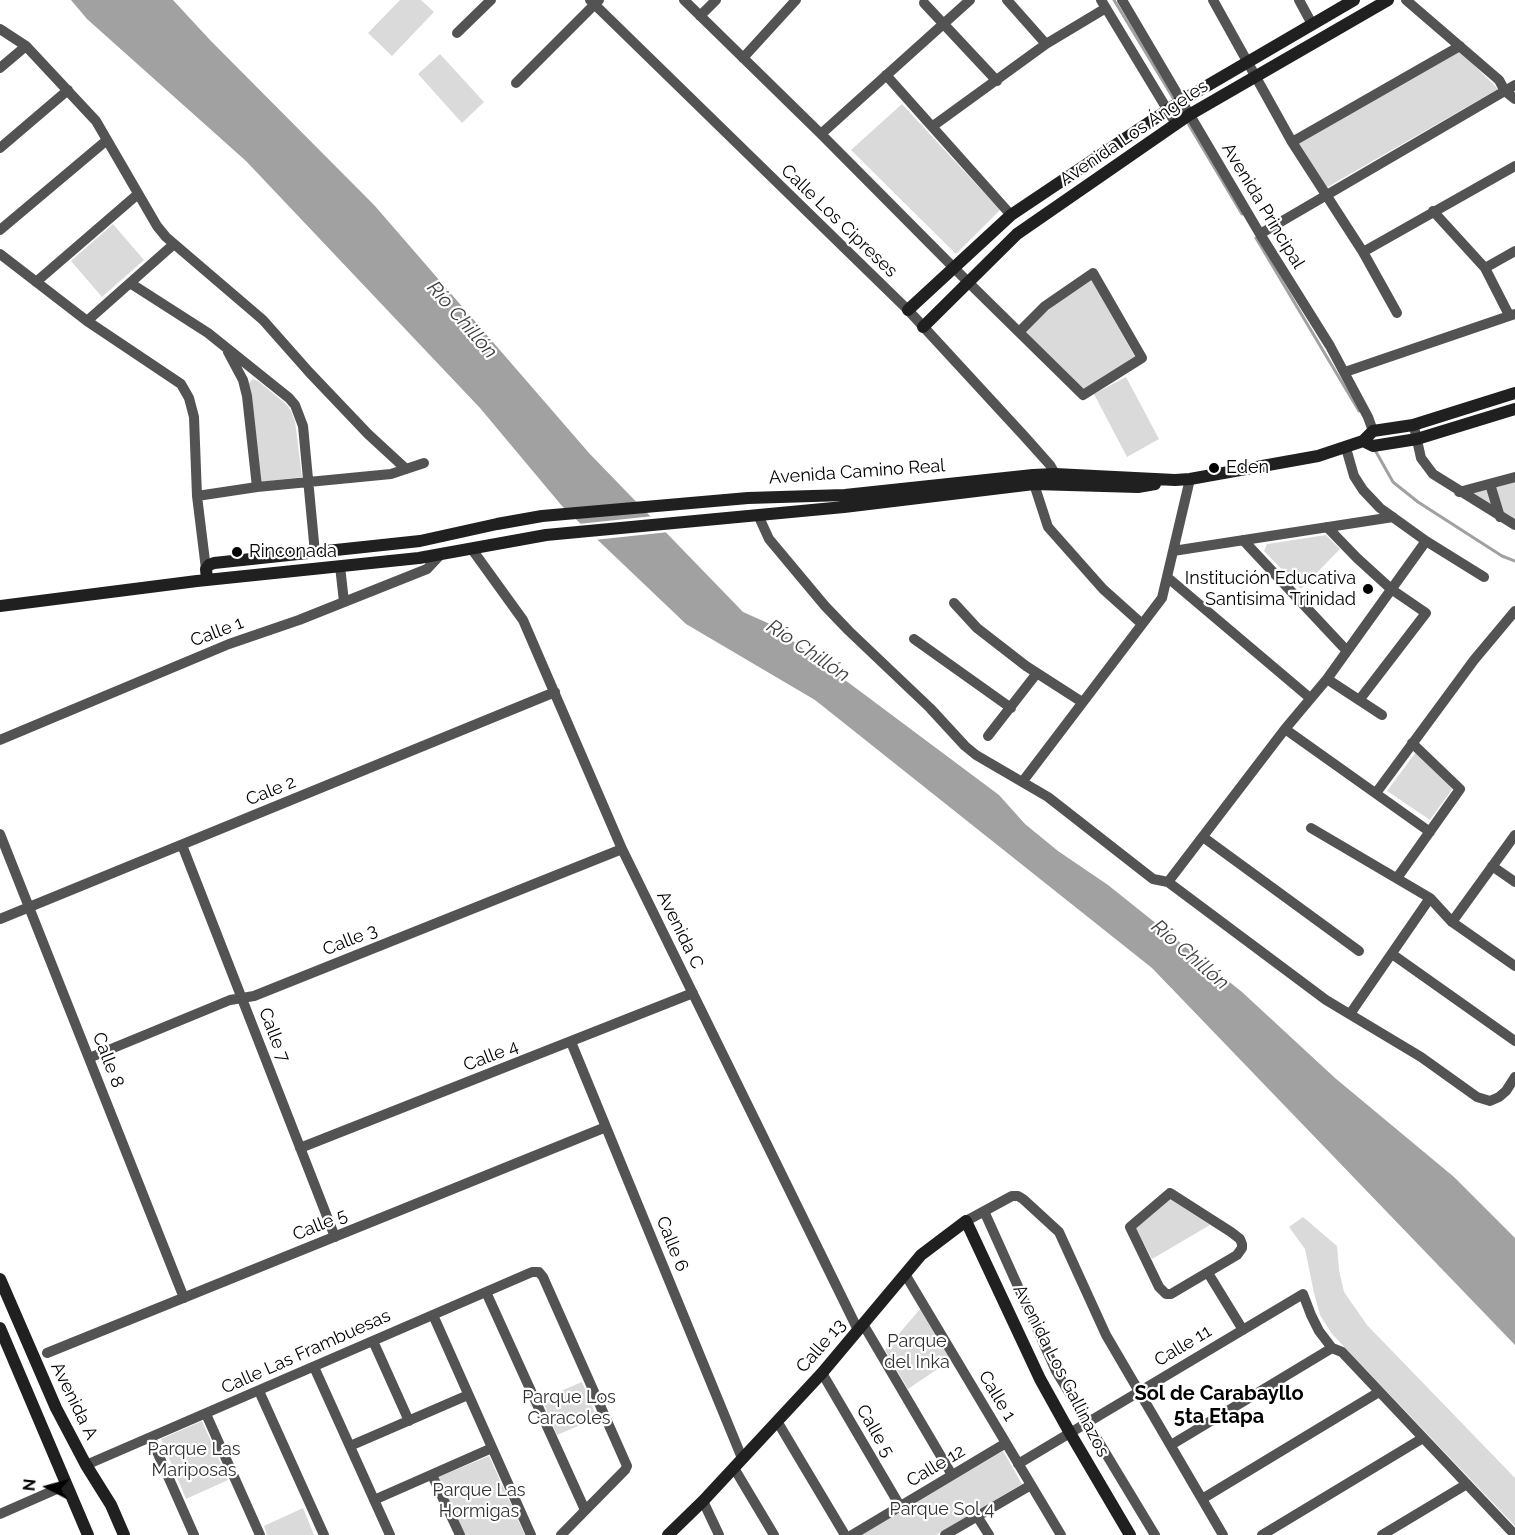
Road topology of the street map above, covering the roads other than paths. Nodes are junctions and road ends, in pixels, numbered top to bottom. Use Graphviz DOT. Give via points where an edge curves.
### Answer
graph roads {
  1 [pos="491,0"];
  2 [pos="684,0"];
  3 [pos="716,0"];
  4 [pos="796,0"];
  5 [pos="970,0"];
  6 [pos="1007,0"];
  7 [pos="1122,0"];
  8 [pos="1213,0"];
  9 [pos="1299,0"];
  10 [pos="1354,0"];
  11 [pos="1388,0"];
  12 [pos="1406,0"];
  13 [pos="595,2"];
  14 [pos="924,3"];
  15 [pos="1103,4"];
  16 [pos="700,16"];
  17 [pos="1312,24"];
  18 [pos="943,25"];
  19 [pos="0,29"];
  20 [pos="457,33"];
  21 [pos="1046,44"];
  22 [pos="26,46"];
  23 [pos="1460,46"];
  24 [pos="743,58"];
  25 [pos="1248,62"];
  26 [pos="0,68"];
  27 [pos="886,75"];
  28 [pos="1255,76"];
  29 [pos="997,81"];
  30 [pos="516,83"];
  31 [pos="1510,88"];
  32 [pos="68,90"];
  33 [pos="1515,99"];
  34 [pos="1181,101"];
  35 [pos="1168,109"];
  36 [pos="1189,115"];
  37 [pos="1176,124"];
  38 [pos="933,126"];
  39 [pos="821,134"];
  40 [pos="107,140"];
  41 [pos="1292,141"];
  42 [pos="0,148"];
  43 [pos="1515,166"];
  44 [pos="138,194"];
  45 [pos="1326,195"];
  46 [pos="1433,211"];
  47 [pos="1011,215"];
  48 [pos="0,230"];
  49 [pos="1260,234"];
  50 [pos="174,244"];
  51 [pos="1515,251"];
  52 [pos="1363,252"];
  53 [pos="0,254"];
  54 [pos="955,266"];
  55 [pos="1485,268"];
  56 [pos="967,281"];
  57 [pos="36,282"];
  58 [pos="130,283"];
  59 [pos="908,310"];
  60 [pos="1397,313"];
  61 [pos="1512,315"];
  62 [pos="87,321"];
  63 [pos="923,327"];
  64 [pos="1019,332"];
  65 [pos="226,347"];
  66 [pos="1345,372"];
  67 [pos="1515,393"];
  68 [pos="1515,409"];
  69 [pos="1413,424"];
  70 [pos="1373,431"];
  71 [pos="1417,439"];
  72 [pos="1363,441"];
  73 [pos="1346,447"];
  74 [pos="424,464"];
  75 [pos="406,469"];
  76 [pos="1055,474"];
  77 [pos="1515,477"];
  78 [pos="1175,480"];
  79 [pos="1190,480"];
  80 [pos="308,482"];
  81 [pos="1034,484"];
  82 [pos="1490,484"];
  83 [pos="257,488"];
  84 [pos="1459,492"];
  85 [pos="197,496"];
  86 [pos="754,516"];
  87 [pos="1393,517"];
  88 [pos="1500,517"];
  89 [pos="1515,525"];
  90 [pos="1327,527"];
  91 [pos="1243,540"];
  92 [pos="1426,541"];
  93 [pos="471,548"];
  94 [pos="1173,551"];
  95 [pos="315,553"];
  96 [pos="442,553"];
  97 [pos="340,566"];
  98 [pos="207,575"];
  99 [pos="1167,577"];
  100 [pos="1484,577"];
  101 [pos="1391,589"];
  102 [pos="344,602"];
  103 [pos="954,603"];
  104 [pos="0,606"];
  105 [pos="1515,610"];
  106 [pos="1142,624"];
  107 [pos="914,639"];
  108 [pos="1347,651"];
  109 [pos="1037,674"];
  110 [pos="1327,679"];
  111 [pos="555,692"];
  112 [pos="1310,698"];
  113 [pos="1360,699"];
  114 [pos="1082,702"];
  115 [pos="1011,708"];
  116 [pos="1382,715"];
  117 [pos="1285,729"];
  118 [pos="988,736"];
  119 [pos="0,740"];
  120 [pos="1412,743"];
  121 [pos="1023,781"];
  122 [pos="1376,793"];
  123 [pos="1311,828"];
  124 [pos="1430,832"];
  125 [pos="0,834"];
  126 [pos="1515,836"];
  127 [pos="1203,837"];
  128 [pos="182,845"];
  129 [pos="622,849"];
  130 [pos="1492,866"];
  131 [pos="1397,878"];
  132 [pos="1168,882"];
  133 [pos="1515,882"];
  134 [pos="1430,898"];
  135 [pos="30,907"];
  136 [pos="0,918"];
  137 [pos="1452,922"];
  138 [pos="1359,951"];
  139 [pos="1392,954"];
  140 [pos="1515,966"];
  141 [pos="693,993"];
  142 [pos="242,998"];
  143 [pos="1350,1014"];
  144 [pos="1515,1041"];
  145 [pos="571,1042"];
  146 [pos="89,1058"];
  147 [pos="1515,1077"];
  148 [pos="606,1126"];
  149 [pos="300,1148"];
  150 [pos="984,1211"];
  151 [pos="966,1221"];
  152 [pos="335,1237"];
  153 [pos="1208,1273"];
  154 [pos="905,1274"];
  155 [pos="0,1279"];
  156 [pos="486,1292"];
  157 [pos="184,1298"];
  158 [pos="433,1315"];
  159 [pos="861,1327"];
  160 [pos="0,1328"];
  161 [pos="1243,1330"];
  162 [pos="374,1341"];
  163 [pos="1332,1348"];
  164 [pos="47,1353"];
  165 [pos="314,1367"];
  166 [pos="822,1373"];
  167 [pos="259,1391"];
  168 [pos="1139,1392"];
  169 [pos="1379,1392"];
  170 [pos="468,1395"];
  171 [pos="207,1414"];
  172 [pos="409,1421"];
  173 [pos="777,1421"];
  174 [pos="1086,1424"];
  175 [pos="1070,1433"];
  176 [pos="151,1438"];
  177 [pos="1423,1438"];
  178 [pos="1006,1443"];
  179 [pos="1171,1445"];
  180 [pos="350,1446"];
  181 [pos="492,1448"];
  182 [pos="742,1458"];
  183 [pos="1018,1464"];
  184 [pos="86,1465"];
  185 [pos="734,1468"];
  186 [pos="432,1475"];
  187 [pos="952,1475"];
  188 [pos="1467,1484"];
  189 [pos="66,1485"];
  190 [pos="1031,1485"];
  191 [pos="1202,1499"];
  192 [pos="375,1500"];
  193 [pos="703,1501"];
  194 [pos="900,1506"];
  195 [pos="585,1510"];
  196 [pos="1,1512"];
  197 [pos="977,1516"];
  198 [pos="88,1535"];
  199 [pos="124,1535"];
  200 [pos="194,1535"];
  201 [pos="260,1535"];
  202 [pos="324,1535"];
  203 [pos="390,1535"];
  204 [pos="460,1535"];
  205 [pos="531,1535"];
  206 [pos="561,1535"];
  207 [pos="668,1535"];
  208 [pos="718,1535"];
  209 [pos="774,1535"];
  210 [pos="845,1535"];
  211 [pos="852,1535"];
  212 [pos="945,1535"];
  213 [pos="989,1535"];
  214 [pos="1061,1535"];
  215 [pos="1130,1535"];
  216 [pos="1155,1535"];
  217 [pos="1223,1535"];
  218 [pos="1262,1535"];
  219 [pos="1382,1535"];
  220 [pos="1515,1535"];
  1 -- 20 [label="street"];
  2 -- 16 [label="street"];
  3 -- 16 [label="street"];
  4 -- 24 [label="street"];
  5 -- 18 [label="street"];
  6 -- 21 [label="street"];
  7 -- 34 [label="street, Avenida Principal"];
  8 -- 25 [label="street"];
  9 -- 17 [label="street"];
  10 -- 17 [label="main road, Avenida Los Ángeles"];
  11 -- 28 [label="main road, Avenida Los Ángeles"];
  12 -- 23 [label="street"];
  13 -- 30 [label="street"];
  13 -- 59 [label="street, Calle Los Cipreses"];
  14 -- 18 [label="street"];
  15 -- 21 [label="street"];
  15 -- 35 [label="street"];
  16 -- 24 [label="street"];
  17 -- 25 [label="main road, Avenida Los Ángeles"];
  18 -- 27 [label="street"];
  18 -- 29 [label="street"];
  19 -- 22 [label="street"];
  21 -- 29 [label="street"];
  22 -- 26 [label="street"];
  22 -- 32 [label="street"];
  23 -- 31 [label="street"];
  23 -- 41 [label="street"];
  24 -- 39 [label="street"];
  25 -- 28 [label="street"];
  25 -- 34 [label="main road, Avenida Los Ángeles"];
  27 -- 38 [label="street"];
  27 -- 39 [label="street"];
  28 -- 36 [label="main road, Avenida Los Ángeles"];
  28 -- 41 [label="street"];
  29 -- 38 [label="street"];
  31 -- 33 [label="street"];
  31 -- 45 [label="street"];
  32 -- 40 [label="street" via="96,121"];
  32 -- 42 [label="street"];
  34 -- 35 [label="main road, Avenida Los Ángeles"];
  34 -- 36 [label="street, Avenida Principal"];
  35 -- 37 [label="street"];
  35 -- 47 [label="main road, Avenida Los Ángeles"];
  36 -- 37 [label="main road, Avenida Los Ángeles"];
  36 -- 49 [label="street, Avenida Principal"];
  37 -- 56 [label="main road, Avenida Los Ángeles" via="1017,234"];
  38 -- 47 [label="street"];
  39 -- 54 [label="street"];
  40 -- 44 [label="street"];
  40 -- 48 [label="street"];
  41 -- 45 [label="street"];
  43 -- 46 [label="street"];
  44 -- 50 [label="street" via="157,226"];
  44 -- 57 [label="street"];
  45 -- 49 [label="street"];
  45 -- 52 [label="street"];
  46 -- 52 [label="street"];
  46 -- 55 [label="street"];
  47 -- 54 [label="main road, Avenida Los Ángeles"];
  49 -- 66 [label="street, Avenida Principal"];
  50 -- 58 [label="street"];
  50 -- 75 [label="street" via="263,320 316,380"];
  51 -- 55 [label="street"];
  52 -- 60 [label="street"];
  53 -- 57 [label="street"];
  54 -- 56 [label="street"];
  54 -- 59 [label="main road, Avenida Los Ángeles"];
  55 -- 61 [label="street"];
  56 -- 63 [label="main road, Avenida Los Ángeles"];
  56 -- 64 [label="street"];
  57 -- 62 [label="street"];
  58 -- 62 [label="street"];
  58 -- 65 [label="street"];
  59 -- 63 [label="street, Calle Los Cipreses"];
  61 -- 66 [label="street"];
  62 -- 85 [label="street" via="181,384 194,417"];
  63 -- 76 [label="street, Calle Los Cipreses" via="1025,436"];
  64 -- 64 [label="street" via="1045,306 1093,273 1142,358 1083,395"];
  65 -- 80 [label="street" via="295,405 303,426"];
  65 -- 83 [label="street" via="247,396"];
  66 -- 70 [label="street, Avenida Principal"];
  67 -- 69 [label="main road"];
  68 -- 71 [label="main road, Avenida Camino Real"];
  69 -- 70 [label="main road"];
  69 -- 71 [label="street"];
  70 -- 72 [label="main road, Avenida Camino Real"];
  71 -- 72 [label="main road, Avenida Camino Real" via="1373,446"];
  71 -- 84 [label="street" via="1425,466"];
  72 -- 73 [label="main road, Avenida Camino Real"];
  73 -- 79 [label="main road, Avenida Camino Real" via="1318,456"];
  73 -- 87 [label="street" via="1354,476 1363,490"];
  74 -- 75 [label="street"];
  75 -- 80 [label="street"];
  76 -- 78 [label="main road, Avenida Camino Real"];
  76 -- 95 [label="main road, Avenida Camino Real" via="845,495 748,498 542,516 420,541"];
  77 -- 82 [label="street"];
  78 -- 79 [label="main road, Avenida Camino Real"];
  78 -- 81 [label="main road, Avenida Camino Real" via="1138,487"];
  79 -- 94 [label="street"];
  80 -- 83 [label="street"];
  80 -- 95 [label="street"];
  81 -- 86 [label="main road, Avenida Camino Real"];
  81 -- 106 [label="street" via="1048,527 1103,589"];
  82 -- 84 [label="street"];
  82 -- 88 [label="street"];
  83 -- 85 [label="street"];
  84 -- 88 [label="street"];
  85 -- 98 [label="street"];
  86 -- 93 [label="main road, Avenida Camino Real" via="546,535"];
  86 -- 121 [label="street" via="774,546 849,631 965,746"];
  87 -- 90 [label="street"];
  87 -- 92 [label="street"];
  88 -- 89 [label="street"];
  90 -- 91 [label="street"];
  90 -- 101 [label="street"];
  91 -- 94 [label="street"];
  91 -- 108 [label="street"];
  92 -- 100 [label="street"];
  92 -- 101 [label="street"];
  93 -- 96 [label="main road, Avenida Camino Real"];
  93 -- 111 [label="street, Avenida C" via="524,620"];
  94 -- 99 [label="street"];
  95 -- 98 [label="main road, Avenida Camino Real" via="214,563 209,565"];
  96 -- 97 [label="main road, Avenida Camino Real"];
  96 -- 102 [label="street, Calle 1" via="427,569"];
  97 -- 98 [label="main road, Avenida Camino Real"];
  97 -- 102 [label="street"];
  98 -- 104 [label="main road"];
  99 -- 106 [label="street" via="1162,598"];
  99 -- 112 [label="street"];
  101 -- 108 [label="street"];
  101 -- 113 [label="street" via="1426,613"];
  102 -- 119 [label="street, Calle 1" via="229,644"];
  103 -- 109 [label="street" via="977,628"];
  105 -- 120 [label="street"];
  106 -- 114 [label="street"];
  107 -- 115 [label="street"];
  108 -- 110 [label="street"];
  109 -- 114 [label="street"];
  109 -- 115 [label="street"];
  110 -- 112 [label="street"];
  110 -- 113 [label="street"];
  111 -- 128 [label="street, Cale 2"];
  111 -- 129 [label="street, Avenida C"];
  112 -- 117 [label="street"];
  113 -- 116 [label="street"];
  114 -- 121 [label="street"];
  115 -- 118 [label="street"];
  117 -- 122 [label="street"];
  117 -- 127 [label="street"];
  120 -- 122 [label="street"];
  120 -- 124 [label="street" via="1460,789"];
  121 -- 132 [label="street" via="1153,879"];
  122 -- 124 [label="street"];
  123 -- 131 [label="street"];
  124 -- 131 [label="street"];
  125 -- 135 [label="street, Calle 8"];
  126 -- 130 [label="street"];
  127 -- 132 [label="street"];
  127 -- 138 [label="street"];
  128 -- 135 [label="street, Cale 2"];
  128 -- 142 [label="street, Calle 7"];
  129 -- 141 [label="street, Avenida C"];
  129 -- 142 [label="street, Calle 3"];
  130 -- 133 [label="street"];
  130 -- 137 [label="street"];
  131 -- 134 [label="street"];
  132 -- 143 [label="street"];
  134 -- 137 [label="street"];
  134 -- 139 [label="street"];
  135 -- 136 [label="street, Cale 2"];
  135 -- 146 [label="street, Calle 8"];
  137 -- 140 [label="street"];
  139 -- 143 [label="street"];
  139 -- 144 [label="street"];
  141 -- 145 [label="street, Calle 4"];
  141 -- 159 [label="street, Avenida C"];
  142 -- 146 [label="street, Calle 3"];
  142 -- 149 [label="street, Calle 7"];
  143 -- 147 [label="street" via="1477,1097 1490,1101 1506,1091"];
  145 -- 148 [label="street, Calle 6"];
  145 -- 149 [label="street, Calle 4"];
  146 -- 157 [label="street, Calle 8"];
  148 -- 152 [label="street, Calle 5"];
  148 -- 182 [label="street, Calle 6"];
  149 -- 152 [label="street, Calle 7"];
  150 -- 151 [label="street, Calle 13"];
  150 -- 168 [label="street, Calle 13" via="1012,1196 1023,1199 1059,1232 1106,1335"];
  150 -- 174 [label="street" via="1042,1343"];
  151 -- 154 [label="main road, Calle 13" via="921,1255"];
  151 -- 175 [label="main road, Avenida Los Gallinazos" via="1040,1379"];
  152 -- 157 [label="street, Calle 5"];
  153 -- 153 [label="street" via="1238,1255 1242,1244 1231,1232 1172,1193 1131,1225 1159,1287 1166,1293 1176,1292"];
  153 -- 161 [label="street"];
  154 -- 159 [label="main road, Calle 13"];
  154 -- 178 [label="street, Calle 1"];
  155 -- 184 [label="main road, Avenida A" via="56,1408"];
  156 -- 158 [label="street, Calle Las Frambuesas"];
  156 -- 195 [label="street"];
  156 -- 195 [label="street, Calle Las Frambuesas" via="532,1272 543,1277 627,1466"];
  157 -- 164 [label="street, Calle 5"];
  158 -- 162 [label="street, Calle Las Frambuesas"];
  158 -- 170 [label="street"];
  159 -- 166 [label="main road, Calle 13"];
  159 -- 187 [label="street"];
  160 -- 189 [label="main road, Avenida A"];
  161 -- 163 [label="street, Calle 11" via="1303,1294 1311,1316"];
  161 -- 168 [label="street, Calle 11"];
  162 -- 165 [label="street, Calle Las Frambuesas"];
  162 -- 172 [label="street"];
  163 -- 169 [label="street" via="1342,1352"];
  163 -- 179 [label="street"];
  165 -- 167 [label="street, Calle Las Frambuesas"];
  165 -- 180 [label="street"];
  166 -- 173 [label="main road, Calle 13"];
  166 -- 194 [label="street, Calle 5"];
  167 -- 171 [label="street, Calle Las Frambuesas"];
  167 -- 202 [label="street"];
  168 -- 174 [label="street, Calle 11"];
  168 -- 179 [label="street"];
  169 -- 177 [label="street"];
  169 -- 191 [label="street"];
  170 -- 172 [label="street"];
  170 -- 181 [label="street"];
  171 -- 176 [label="street, Calle Las Frambuesas"];
  171 -- 201 [label="street"];
  172 -- 180 [label="street"];
  173 -- 182 [label="main road, Calle 13"];
  173 -- 210 [label="street"];
  174 -- 175 [label="street, Calle 11"];
  174 -- 216 [label="street"];
  175 -- 183 [label="street, Calle 11"];
  175 -- 215 [label="main road, Avenida Los Gallinazos"];
  176 -- 184 [label="street, Calle Las Frambuesas"];
  176 -- 200 [label="street"];
  177 -- 188 [label="street"];
  177 -- 218 [label="street"];
  178 -- 183 [label="street, Calle 1"];
  178 -- 187 [label="street, Calle 12"];
  179 -- 191 [label="street"];
  180 -- 192 [label="street"];
  181 -- 186 [label="street"];
  181 -- 205 [label="street"];
  182 -- 185 [label="main road, Calle 13"];
  183 -- 190 [label="street, Calle 1"];
  184 -- 199 [label="main road, Avenida A"];
  185 -- 193 [label="main road, Calle 13"];
  185 -- 209 [label="street"];
  186 -- 192 [label="street"];
  186 -- 204 [label="street"];
  187 -- 194 [label="street, Calle 12"];
  188 -- 219 [label="street"];
  188 -- 220 [label="street"];
  189 -- 196 [label="street"];
  189 -- 198 [label="main road, Avenida A"];
  190 -- 197 [label="street"];
  190 -- 214 [label="street, Calle 1"];
  191 -- 217 [label="street"];
  192 -- 203 [label="street"];
  193 -- 207 [label="main road, Calle 13"];
  193 -- 208 [label="street"];
  194 -- 211 [label="street, Calle 12"];
  195 -- 206 [label="street"];
  197 -- 212 [label="street"];
  197 -- 213 [label="street"];
}
